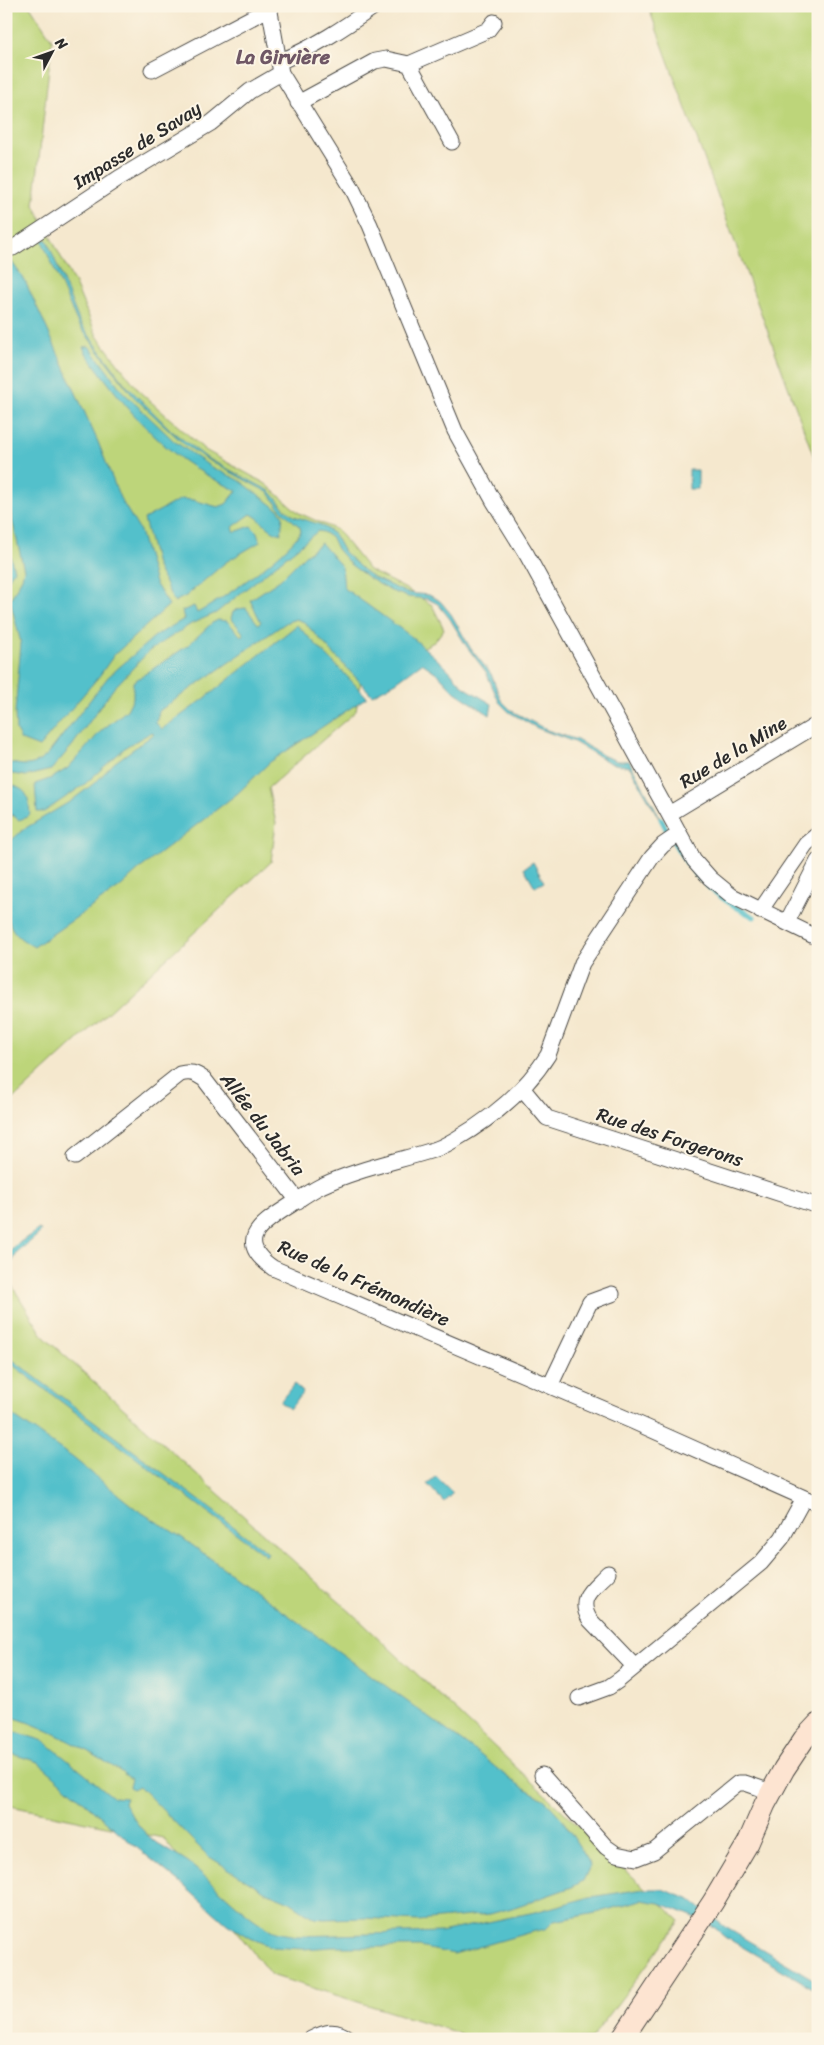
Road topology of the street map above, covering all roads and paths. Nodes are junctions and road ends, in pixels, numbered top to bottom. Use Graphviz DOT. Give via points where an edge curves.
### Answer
graph roads {
  1 [pos="375,6"];
  2 [pos="270,7"];
  3 [pos="494,22"];
  4 [pos="409,64"];
  5 [pos="280,67"];
  6 [pos="152,70"];
  7 [pos="298,103"];
  8 [pos="452,142"];
  9 [pos="13,248"];
  10 [pos="818,724"];
  11 [pos="669,814"];
  12 [pos="818,834"];
  13 [pos="673,838"];
  14 [pos="818,861"];
  15 [pos="760,911"];
  16 [pos="787,922"];
  17 [pos="818,938"];
  18 [pos="522,1088"];
  19 [pos="75,1158"];
  20 [pos="298,1201"];
  21 [pos="818,1206"];
  22 [pos="612,1294"];
  23 [pos="550,1386"];
  24 [pos="811,1501"];
  25 [pos="608,1573"];
  26 [pos="634,1666"];
  27 [pos="579,1698"];
  28 [pos="818,1724"];
  29 [pos="542,1775"];
  30 [pos="771,1792"];
  31 [pos="346,2037"];
  32 [pos="311,2039"];
  33 [pos="622,2039"];
  1 -- 5 [label="street, Impasse de Savay" via="332,37"];
  2 -- 5 [label="street"];
  2 -- 6 [label="street"];
  3 -- 4 [label="street" via="488,30"];
  4 -- 7 [label="street" via="386,59 375,61"];
  4 -- 8 [label="street"];
  5 -- 7 [label="street"];
  5 -- 9 [label="street, Impasse de Savay" via="211,122"];
  7 -- 11 [label="street" via="352,188 370,225 455,432"];
  10 -- 11 [label="street, Rue de la Mine"];
  11 -- 13 [label="street"];
  12 -- 15 [label="street" via="806,844"];
  13 -- 15 [label="street" via="710,878 732,896"];
  13 -- 18 [label="street, Rue de la Frémondière" via="652,857 582,963 548,1055"];
  14 -- 16 [label="street"];
  15 -- 16 [label="street"];
  16 -- 17 [label="street"];
  18 -- 20 [label="street, Rue de la Frémondière" via="477,1125 435,1150 368,1168 319,1187"];
  18 -- 21 [label="street, Rue des Forgerons" via="547,1118"];
  19 -- 20 [label="street, Allée du Jabria" via="180,1074 195,1073 204,1079"];
  20 -- 23 [label="street, Rue de la Frémondière" via="255,1232 252,1242 263,1261"];
  22 -- 23 [label="street" via="590,1302"];
  23 -- 24 [label="street, Rue de la Frémondière"];
  24 -- 26 [label="street" via="761,1563"];
  25 -- 26 [label="street" via="587,1594 585,1611"];
  26 -- 27 [label="street" via="609,1687"];
  28 -- 30 [label="main road" via="792,1756"];
  29 -- 30 [label="street" via="606,1848 636,1858 654,1852 738,1784 745,1782"];
  30 -- 33 [label="main road" via="748,1843 713,1902"];
  31 -- 32 [label="street" via="334,2031"];
}
